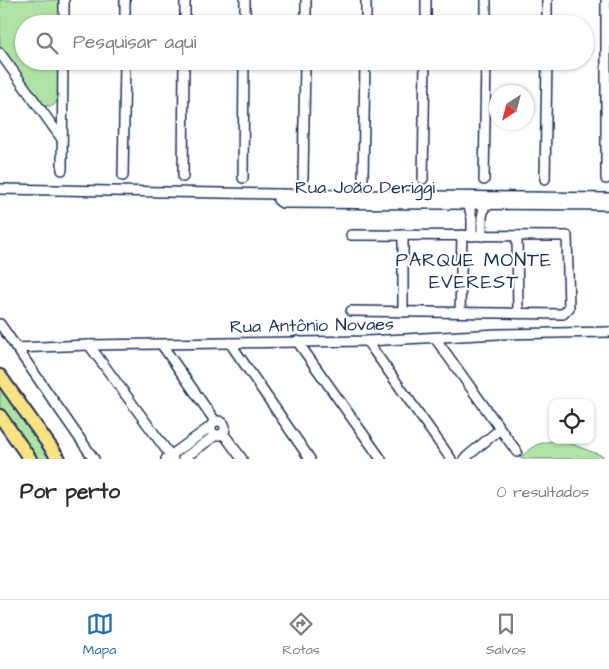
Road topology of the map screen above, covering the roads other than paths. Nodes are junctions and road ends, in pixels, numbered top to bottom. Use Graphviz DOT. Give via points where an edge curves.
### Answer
graph roads {
  1 [pos="64,0"];
  2 [pos="125,0"];
  3 [pos="185,0"];
  4 [pos="245,0"];
  5 [pos="306,0"];
  6 [pos="366,0"];
  7 [pos="426,0"];
  8 [pos="486,0"];
  9 [pos="547,0"];
  10 [pos="606,0"];
  11 [pos="64,15"];
  12 [pos="125,15"];
  13 [pos="185,15"];
  14 [pos="245,15"];
  15 [pos="306,15"];
  16 [pos="366,15"];
  17 [pos="426,15"];
  18 [pos="486,15"];
  19 [pos="547,15"];
  20 [pos="0,53"];
  21 [pos="63,70"];
  22 [pos="125,70"];
  23 [pos="184,70"];
  24 [pos="244,70"];
  25 [pos="305,70"];
  26 [pos="365,70"];
  27 [pos="425,70"];
  28 [pos="486,70"];
  29 [pos="547,70"];
  30 [pos="62,140"];
  31 [pos="62,170"];
  32 [pos="123,176"];
  33 [pos="183,177"];
  34 [pos="243,178"];
  35 [pos="303,178"];
  36 [pos="363,179"];
  37 [pos="423,179"];
  38 [pos="545,179"];
  39 [pos="606,179"];
  40 [pos="484,180"];
  41 [pos="0,189"];
  42 [pos="609,198"];
  43 [pos="467,200"];
  44 [pos="486,200"];
  45 [pos="609,205"];
  46 [pos="351,235"];
  47 [pos="403,235"];
  48 [pos="462,236"];
  49 [pos="472,236"];
  50 [pos="482,236"];
  51 [pos="517,236"];
  52 [pos="351,311"];
  53 [pos="403,312"];
  54 [pos="460,312"];
  55 [pos="518,313"];
  56 [pos="0,324"];
  57 [pos="609,332"];
  58 [pos="435,338"];
  59 [pos="297,341"];
  60 [pos="367,341"];
  61 [pos="230,343"];
  62 [pos="89,345"];
  63 [pos="162,345"];
  64 [pos="16,348"];
  65 [pos="0,376"];
  66 [pos="0,416"];
  67 [pos="216,429"];
  68 [pos="499,430"];
  69 [pos="517,452"];
  70 [pos="170,458"];
  71 [pos="30,459"];
  72 [pos="59,459"];
  73 [pos="94,459"];
  74 [pos="183,459"];
  75 [pos="242,459"];
  76 [pos="310,459"];
  77 [pos="381,459"];
  78 [pos="451,459"];
  79 [pos="464,459"];
  1 -- 11 [label="street"];
  2 -- 12 [label="street"];
  3 -- 13 [label="street"];
  4 -- 14 [label="street"];
  5 -- 15 [label="street"];
  6 -- 16 [label="street"];
  7 -- 17 [label="street"];
  8 -- 18 [label="street"];
  9 -- 19 [label="street"];
  10 -- 39 [label="street"];
  20 -- 30 [label="street"];
  21 -- 30 [label="street"];
  22 -- 32 [label="street"];
  23 -- 33 [label="street"];
  24 -- 34 [label="street"];
  25 -- 35 [label="street"];
  26 -- 36 [label="street"];
  27 -- 37 [label="street"];
  28 -- 40 [label="street"];
  29 -- 38 [label="street"];
  30 -- 31 [label="street"];
  41 -- 43 [label="street, Rua João Deriggi"];
  42 -- 44 [label="street, Rua João Deriggi"];
  43 -- 44 [label="street, Rua João Deriggi"];
  43 -- 49 [label="street"];
  44 -- 45 [label="street, Rua João Deriggi"];
  44 -- 50 [label="street"];
  46 -- 47 [label="street"];
  47 -- 48 [label="street"];
  47 -- 53 [label="street"];
  48 -- 49 [label="street"];
  48 -- 54 [label="street"];
  49 -- 50 [label="street"];
  50 -- 51 [label="street"];
  51 -- 55 [label="street"];
  51 -- 55 [label="street" via="568,236 569,308 563,314"];
  52 -- 53 [label="street"];
  53 -- 54 [label="street"];
  54 -- 55 [label="street"];
  56 -- 64 [label="street"];
  57 -- 58 [label="street, Rua Antônio Novaes"];
  58 -- 60 [label="street, Rua Antônio Novaes"];
  58 -- 68 [label="street"];
  59 -- 60 [label="street, Rua Antônio Novaes"];
  59 -- 61 [label="street, Rua Antônio Novaes"];
  59 -- 77 [label="street"];
  60 -- 78 [label="street"];
  61 -- 63 [label="street, Rua Antônio Novaes"];
  61 -- 76 [label="street"];
  62 -- 63 [label="street, Rua Antônio Novaes"];
  62 -- 64 [label="street, Rua Antônio Novaes"];
  62 -- 70 [label="street"];
  63 -- 67 [label="street"];
  64 -- 73 [label="street"];
  65 -- 72 [label="highway"];
  66 -- 71 [label="highway"];
  67 -- 70 [label="street"];
  67 -- 74 [label="street"];
  67 -- 75 [label="street"];
  68 -- 69 [label="street"];
  68 -- 79 [label="street"];
}
